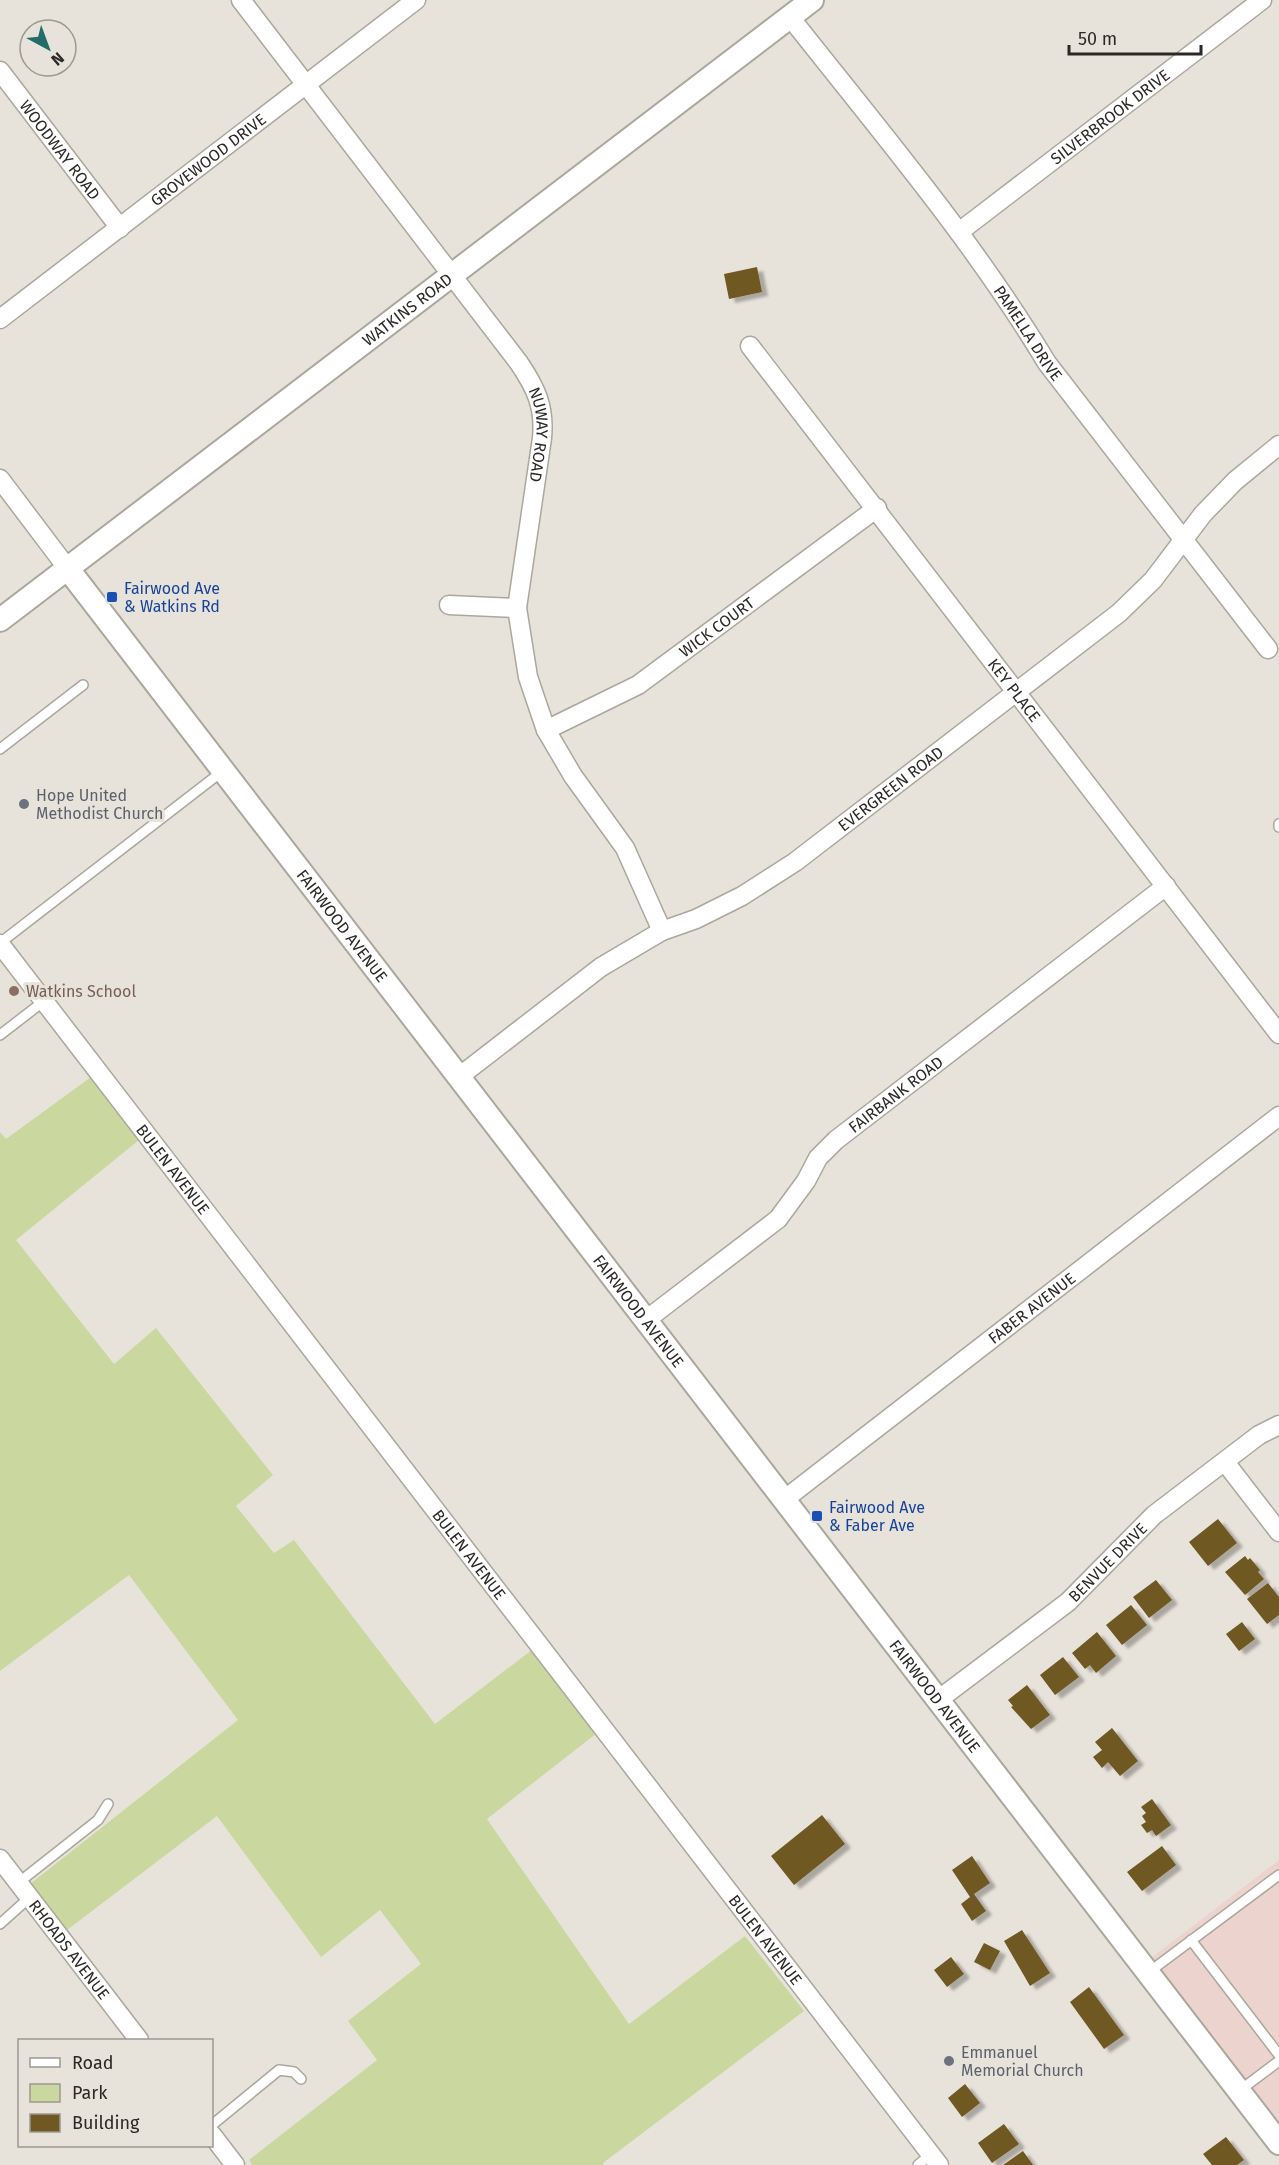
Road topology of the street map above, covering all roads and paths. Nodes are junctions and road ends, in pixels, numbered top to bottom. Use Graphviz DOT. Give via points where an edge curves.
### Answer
graph roads {
  1 [pos="241,0"];
  2 [pos="416,0"];
  3 [pos="812,0"];
  4 [pos="1262,0"];
  5 [pos="790,17"];
  6 [pos="0,71"];
  7 [pos="305,85"];
  8 [pos="120,228"];
  9 [pos="959,232"];
  10 [pos="453,276"];
  11 [pos="0,319"];
  12 [pos="750,346"];
  13 [pos="1279,445"];
  14 [pos="0,479"];
  15 [pos="877,508"];
  16 [pos="1183,541"];
  17 [pos="68,569"];
  18 [pos="449,605"];
  19 [pos="517,608"];
  20 [pos="0,620"];
  21 [pos="1268,649"];
  22 [pos="83,685"];
  23 [pos="1017,691"];
  24 [pos="546,730"];
  25 [pos="0,749"];
  26 [pos="224,770"];
  27 [pos="1166,886"];
  28 [pos="662,931"];
  29 [pos="0,943"];
  30 [pos="44,1001"];
  31 [pos="1279,1034"];
  32 [pos="0,1035"];
  33 [pos="459,1076"];
  34 [pos="1279,1116"];
  35 [pos="646,1320"];
  36 [pos="1279,1425"];
  37 [pos="1225,1462"];
  38 [pos="785,1498"];
  39 [pos="1279,1532"];
  40 [pos="938,1700"];
  41 [pos="108,1804"];
  42 [pos="0,1859"];
  43 [pos="1279,1875"];
  44 [pos="18,1883"];
  45 [pos="29,1898"];
  46 [pos="0,1924"];
  47 [pos="1191,1940"];
  48 [pos="1148,1973"];
  49 [pos="138,2039"];
  50 [pos="1278,2061"];
  51 [pos="301,2079"];
  52 [pos="1239,2091"];
  53 [pos="213,2124"];
  54 [pos="213,2136"];
  55 [pos="1279,2143"];
  56 [pos="930,2161"];
  57 [pos="235,2165"];
  1 -- 7 [label="street, NUWAY ROAD"];
  2 -- 7 [label="street, GROVEWOOD DRIVE"];
  3 -- 5 [label="street, WATKINS ROAD"];
  4 -- 9 [label="street, SILVERBROOK DRIVE"];
  5 -- 9 [label="street, PAMELLA DRIVE"];
  5 -- 10 [label="street, WATKINS ROAD"];
  6 -- 8 [label="street, WOODWAY ROAD"];
  7 -- 8 [label="street, GROVEWOOD DRIVE"];
  7 -- 10 [label="street, NUWAY ROAD"];
  8 -- 11 [label="street, GROVEWOOD DRIVE"];
  9 -- 16 [label="street, PAMELLA DRIVE" via="1047,363"];
  10 -- 17 [label="street, WATKINS ROAD"];
  10 -- 19 [label="street, NUWAY ROAD" via="531,381 542,408 542,438"];
  12 -- 15 [label="street, KEY PLACE"];
  13 -- 16 [label="street, EVERGREEN ROAD" via="1235,482"];
  14 -- 17 [label="street, FAIRWOOD AVENUE"];
  15 -- 23 [label="street, KEY PLACE"];
  15 -- 24 [label="street, WICK COURT" via="638,685"];
  16 -- 21 [label="street, PAMELLA DRIVE"];
  16 -- 23 [label="street, EVERGREEN ROAD" via="1153,580 1119,613"];
  17 -- 20 [label="street, WATKINS ROAD"];
  17 -- 26 [label="street, FAIRWOOD AVENUE"];
  18 -- 19 [label="street"];
  19 -- 24 [label="street, NUWAY ROAD" via="528,677"];
  22 -- 25 [label="lane"];
  23 -- 27 [label="street, KEY PLACE"];
  23 -- 28 [label="street, EVERGREEN ROAD" via="795,862 742,896"];
  24 -- 28 [label="street, NUWAY ROAD" via="573,776 625,848"];
  26 -- 29 [label="lane"];
  26 -- 33 [label="street, FAIRWOOD AVENUE"];
  27 -- 31 [label="street, KEY PLACE"];
  27 -- 35 [label="street, FAIRBANK ROAD" via="836,1140 818,1158 778,1219"];
  28 -- 33 [label="street, EVERGREEN ROAD" via="600,967"];
  29 -- 30 [label="street, BULEN AVENUE"];
  30 -- 32 [label="lane"];
  30 -- 56 [label="street, BULEN AVENUE"];
  33 -- 35 [label="street, FAIRWOOD AVENUE"];
  34 -- 38 [label="street, FABER AVENUE"];
  35 -- 38 [label="street, FAIRWOOD AVENUE"];
  36 -- 37 [label="street, BENVUE DRIVE" via="1259,1435"];
  37 -- 39 [label="street"];
  37 -- 40 [label="street, BENVUE DRIVE" via="1154,1515 1068,1602"];
  38 -- 40 [label="street, FAIRWOOD AVENUE"];
  40 -- 48 [label="street, FAIRWOOD AVENUE"];
  41 -- 44 [label="lane" via="98,1820"];
  42 -- 44 [label="street, RHOADS AVENUE"];
  43 -- 47 [label="lane"];
  44 -- 45 [label="street, RHOADS AVENUE"];
  45 -- 46 [label="lane"];
  45 -- 49 [label="street, RHOADS AVENUE"];
  47 -- 48 [label="lane"];
  47 -- 50 [label="lane"];
  48 -- 52 [label="street, FAIRWOOD AVENUE"];
  50 -- 52 [label="lane"];
  51 -- 53 [label="lane" via="294,2072 279,2070"];
  52 -- 55 [label="street, FAIRWOOD AVENUE"];
  54 -- 57 [label="street"];
}
